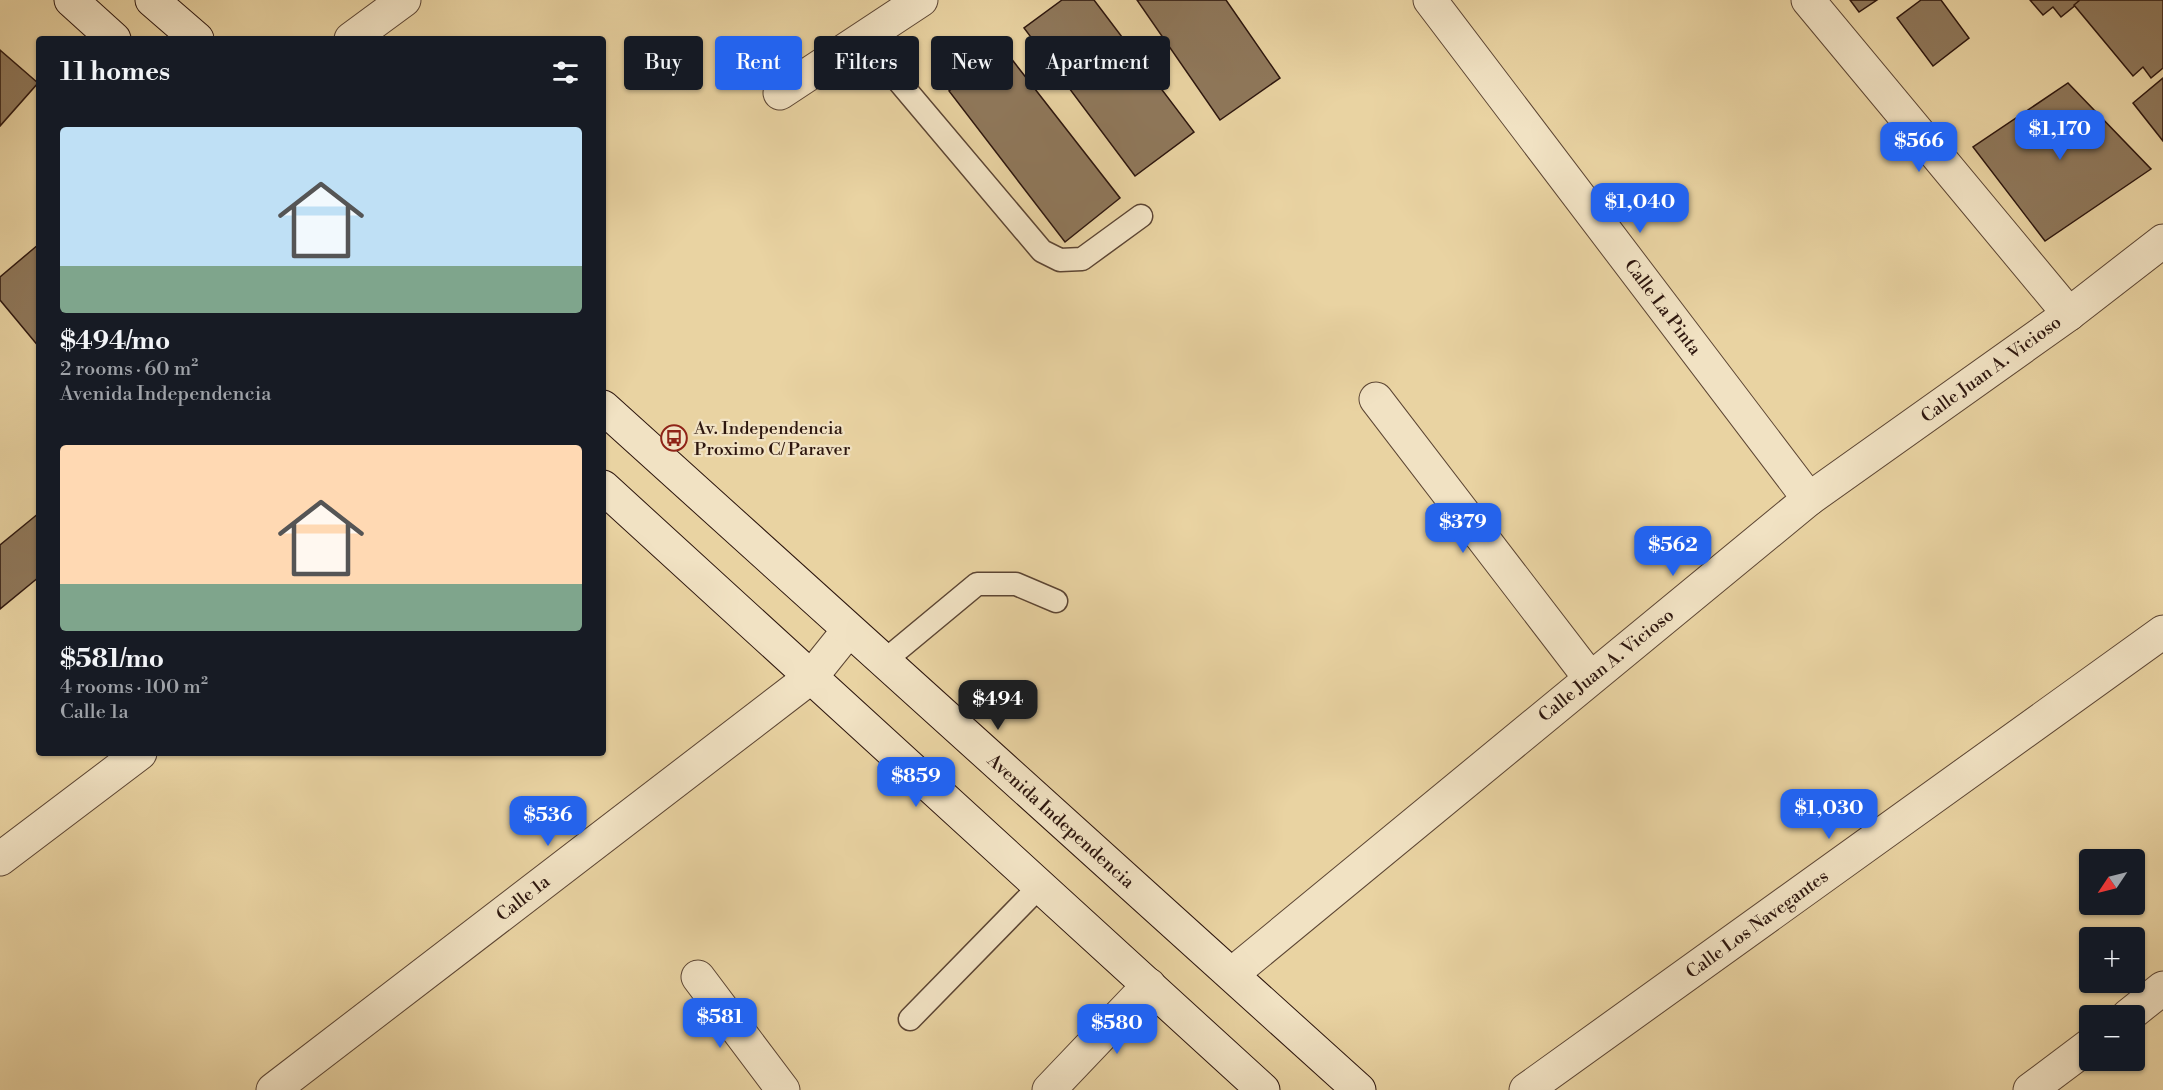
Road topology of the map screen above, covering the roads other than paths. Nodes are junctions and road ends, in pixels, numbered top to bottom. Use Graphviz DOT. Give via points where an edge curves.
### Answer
graph roads {
  1 [pos="71,0"];
  2 [pos="152,0"];
  3 [pos="404,0"];
  4 [pos="921,0"];
  5 [pos="1430,0"];
  6 [pos="1808,0"];
  7 [pos="111,36"];
  8 [pos="194,36"];
  9 [pos="355,36"];
  10 [pos="867,36"];
  11 [pos="814,71"];
  12 [pos="906,90"];
  13 [pos="780,93"];
  14 [pos="1141,216"];
  15 [pos="2163,242"];
  16 [pos="2069,314"];
  17 [pos="1376,399"];
  18 [pos="606,410"];
  19 [pos="606,490"];
  20 [pos="1809,499"];
  21 [pos="1056,601"];
  22 [pos="848,631"];
  23 [pos="2163,632"];
  24 [pos="883,662"];
  25 [pos="811,677"];
  26 [pos="1590,678"];
  27 [pos="136,756"];
  28 [pos="0,859"];
  29 [pos="1040,886"];
  30 [pos="1232,974"];
  31 [pos="698,977"];
  32 [pos="1149,985"];
  33 [pos="2163,988"];
  34 [pos="2142,1005"];
  35 [pos="910,1019"];
  36 [pos="2079,1053"];
  37 [pos="273,1090"];
  38 [pos="783,1090"];
  39 [pos="1049,1090"];
  40 [pos="1263,1090"];
  41 [pos="1359,1090"];
  42 [pos="1526,1090"];
  43 [pos="2030,1090"];
  1 -- 7 [label="street"];
  2 -- 8 [label="street"];
  3 -- 9 [label="street"];
  4 -- 10 [label="street"];
  5 -- 20 [label="street, Calle La Pinta"];
  6 -- 16 [label="street"];
  11 -- 13 [label="street"];
  12 -- 14 [label="lane" via="1042,251 1060,260 1082,259"];
  15 -- 16 [label="street, Calle Juan A. Vicioso"];
  16 -- 20 [label="street, Calle Juan A. Vicioso"];
  17 -- 26 [label="street"];
  18 -- 22 [label="street, Avenida Independencia"];
  19 -- 25 [label="street"];
  20 -- 26 [label="street, Calle Juan A. Vicioso"];
  21 -- 24 [label="lane" via="1016,584 977,585"];
  22 -- 24 [label="street, Avenida Independencia"];
  22 -- 25 [label="street, Calle 1a"];
  23 -- 42 [label="street, Calle Los Navegantes"];
  24 -- 30 [label="street, Avenida Independencia"];
  25 -- 29 [label="street"];
  25 -- 37 [label="street, Calle 1a"];
  26 -- 30 [label="street, Calle Juan A. Vicioso"];
  27 -- 28 [label="street"];
  29 -- 32 [label="street"];
  29 -- 35 [label="lane"];
  30 -- 41 [label="street, Avenida Independencia"];
  31 -- 38 [label="street"];
  32 -- 39 [label="street"];
  32 -- 40 [label="street"];
  33 -- 34 [label="street"];
  36 -- 43 [label="street"];
}
